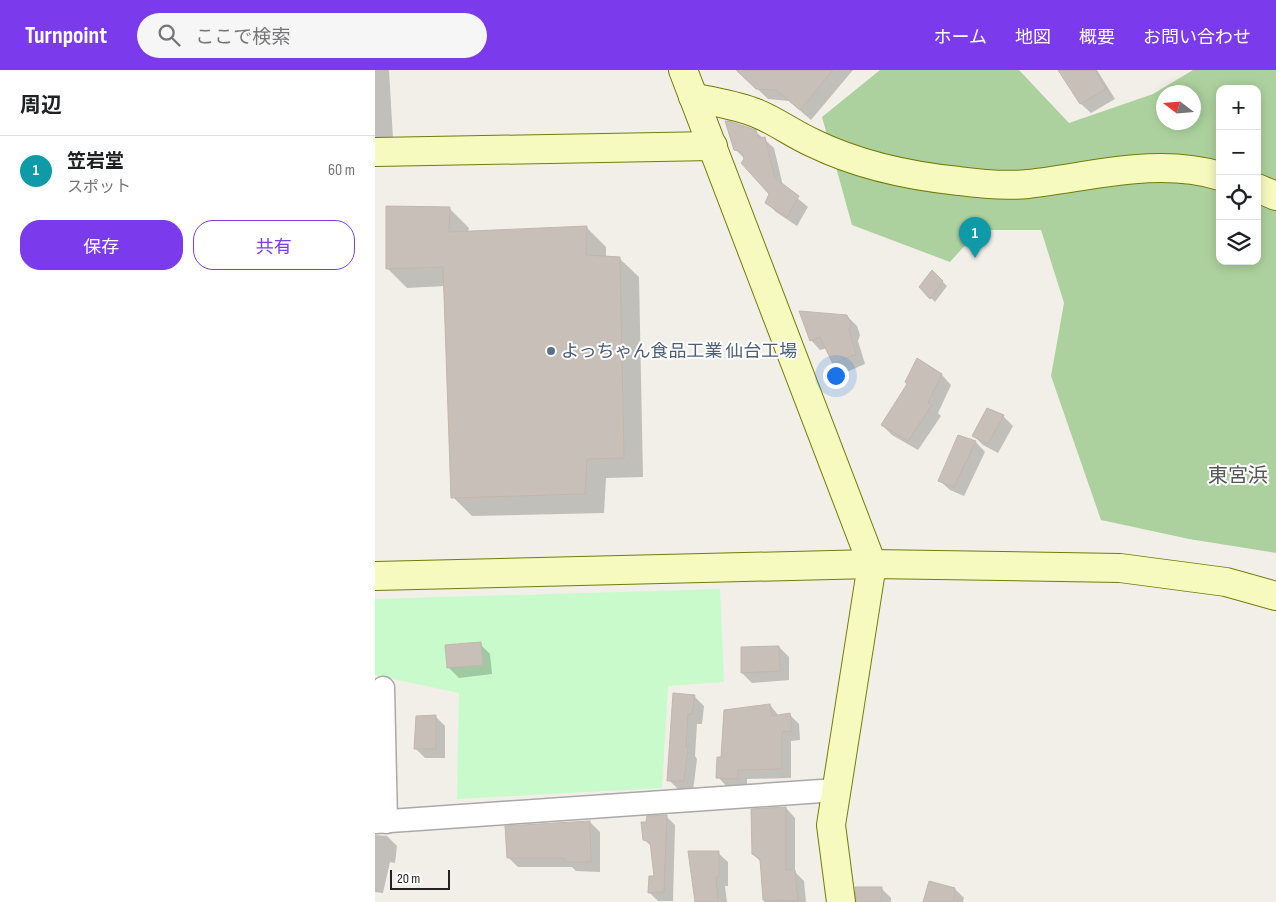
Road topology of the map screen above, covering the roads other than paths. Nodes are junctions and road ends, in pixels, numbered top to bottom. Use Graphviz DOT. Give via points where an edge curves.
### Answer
graph roads {
  1 [pos="683,70"];
  2 [pos="693,97"];
  3 [pos="713,146"];
  4 [pos="375,152"];
  5 [pos="1216,175"];
  6 [pos="1261,190"];
  7 [pos="1276,196"];
  8 [pos="872,564"];
  9 [pos="375,576"];
  10 [pos="1276,596"];
  11 [pos="383,688"];
  12 [pos="836,790"];
  13 [pos="381,822"];
  14 [pos="841,902"];
  1 -- 2 [label="street"];
  2 -- 3 [label="street"];
  2 -- 5 [label="street" via="756,113 844,156 925,177 1025,184 1140,168 1187,169"];
  3 -- 4 [label="street"];
  3 -- 8 [label="street"];
  6 -- 7 [label="street"];
  8 -- 9 [label="street"];
  8 -- 10 [label="street" via="1120,568 1226,582"];
  8 -- 12 [label="street"];
  11 -- 13 [label="street"];
  12 -- 13 [label="street"];
  12 -- 14 [label="street" via="831,825"];
}
